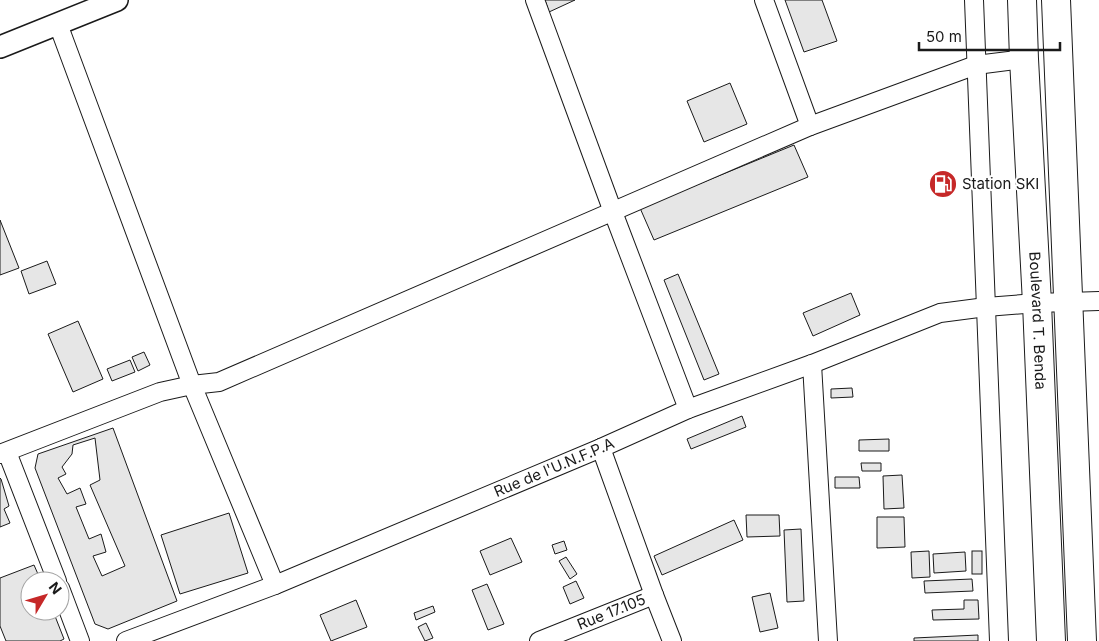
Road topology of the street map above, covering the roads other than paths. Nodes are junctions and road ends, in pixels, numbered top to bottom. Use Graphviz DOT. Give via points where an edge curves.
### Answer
graph roads {
  1 [pos="118,0"];
  2 [pos="535,0"];
  3 [pos="764,0"];
  4 [pos="974,0"];
  5 [pos="1022,0"];
  6 [pos="1056,0"];
  7 [pos="81,7"];
  8 [pos="58,24"];
  9 [pos="0,47"];
  10 [pos="1024,59"];
  11 [pos="976,65"];
  12 [pos="810,126"];
  13 [pos="613,212"];
  14 [pos="1099,301"];
  15 [pos="1068,302"];
  16 [pos="1037,303"];
  17 [pos="986,307"];
  18 [pos="812,364"];
  19 [pos="192,385"];
  20 [pos="688,409"];
  21 [pos="601,448"];
  22 [pos="3,453"];
  23 [pos="53,571"];
  24 [pos="275,585"];
  25 [pos="654,595"];
  26 [pos="70,614"];
  27 [pos="80,641"];
  28 [pos="126,641"];
  29 [pos="539,641"];
  30 [pos="672,641"];
  31 [pos="828,641"];
  32 [pos="1000,641"];
  33 [pos="1051,641"];
  34 [pos="1082,641"];
  1 -- 7 [label="street"];
  2 -- 13 [label="street"];
  3 -- 12 [label="street"];
  4 -- 11 [label="street"];
  5 -- 10 [label="highway, Boulevard T. Benda"];
  6 -- 15 [label="highway, Boulevard T. Benda"];
  7 -- 8 [label="street"];
  8 -- 9 [label="street"];
  8 -- 19 [label="street"];
  10 -- 11 [label="street"];
  10 -- 16 [label="highway, Boulevard T. Benda"];
  11 -- 12 [label="street"];
  11 -- 17 [label="street"];
  12 -- 13 [label="street"];
  13 -- 19 [label="street" via="219,382"];
  13 -- 20 [label="street"];
  14 -- 15 [label="street, Rue de l'U.N.F.P.A"];
  15 -- 16 [label="street, Rue de l'U.N.F.P.A"];
  15 -- 34 [label="highway, Boulevard T. Benda"];
  16 -- 17 [label="street, Rue de l'U.N.F.P.A"];
  16 -- 33 [label="highway, Boulevard T. Benda"];
  17 -- 18 [label="street, Rue de l'U.N.F.P.A" via="940,314"];
  17 -- 32 [label="street"];
  18 -- 20 [label="street, Rue de l'U.N.F.P.A"];
  18 -- 31 [label="street"];
  19 -- 22 [label="street" via="160,392"];
  19 -- 24 [label="street"];
  20 -- 21 [label="street, Rue de l'U.N.F.P.A"];
  21 -- 24 [label="street, Rue de l'U.N.F.P.A"];
  21 -- 25 [label="street"];
  22 -- 23 [label="street"];
  24 -- 28 [label="street, Rue de l'U.N.F.P.A"];
  25 -- 29 [label="street, Rue 17.105"];
  25 -- 30 [label="street"];
  26 -- 27 [label="street"];
}
